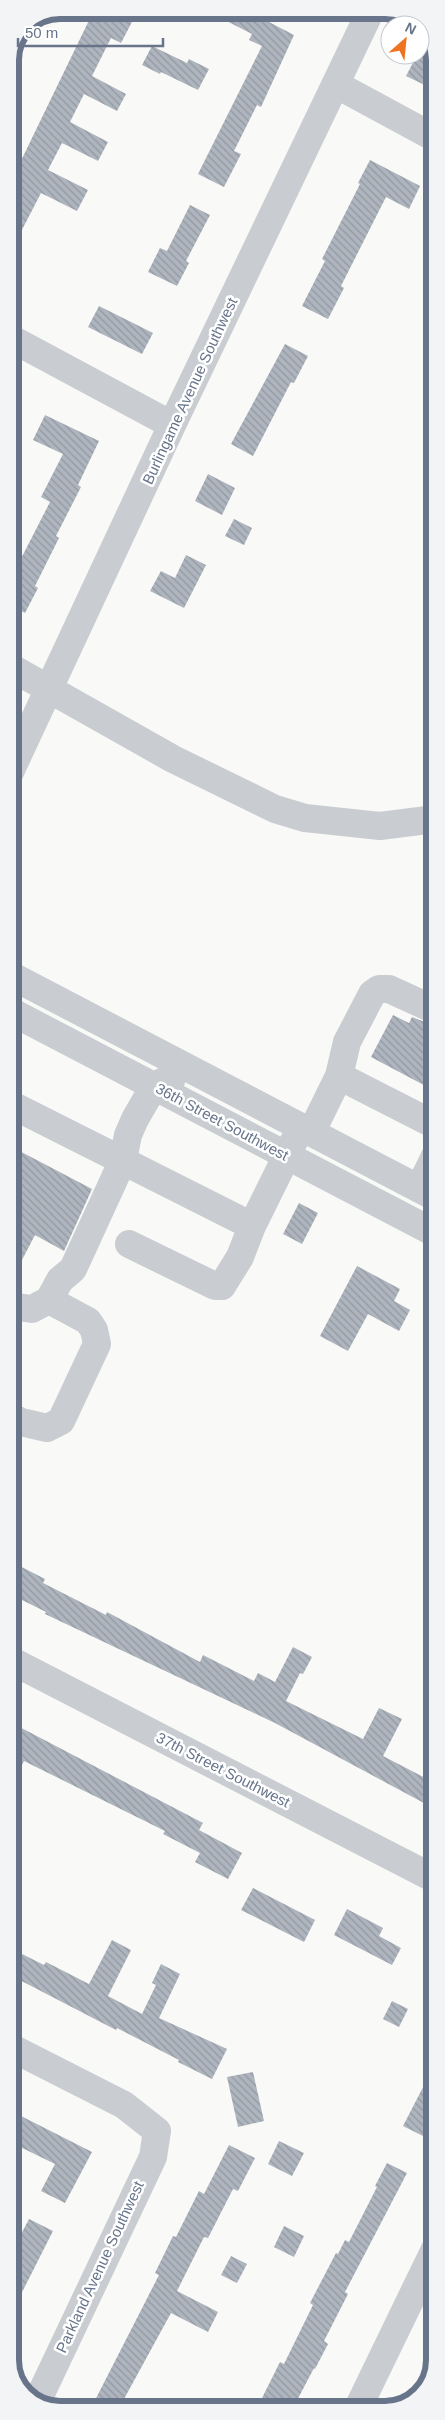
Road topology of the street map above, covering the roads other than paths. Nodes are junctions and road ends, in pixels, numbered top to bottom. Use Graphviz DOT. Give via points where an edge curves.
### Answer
graph roads {
  1 [pos="367,19"];
  2 [pos="337,85"];
  3 [pos="426,134"];
  4 [pos="19,343"];
  5 [pos="172,425"];
  6 [pos="19,673"];
  7 [pos="50,689"];
  8 [pos="19,753"];
  9 [pos="426,820"];
  10 [pos="19,980"];
  11 [pos="426,1006"];
  12 [pos="19,1016"];
  13 [pos="339,1076"];
  14 [pos="154,1086"];
  15 [pos="252,1103"];
  16 [pos="19,1108"];
  17 [pos="426,1120"];
  18 [pos="306,1131"];
  19 [pos="286,1156"];
  20 [pos="123,1160"];
  21 [pos="426,1192"];
  22 [pos="252,1226"];
  23 [pos="426,1229"];
  24 [pos="129,1244"];
  25 [pos="49,1300"];
  26 [pos="19,1307"];
  27 [pos="19,1421"];
  28 [pos="19,1665"];
  29 [pos="426,1874"];
  30 [pos="19,2052"];
  31 [pos="426,2268"];
  32 [pos="40,2396"];
  33 [pos="361,2401"];
  1 -- 2 [label="street, Burlingame Avenue Southwest"];
  2 -- 3 [label="street"];
  2 -- 5 [label="street, Burlingame Avenue Southwest"];
  4 -- 5 [label="street"];
  5 -- 7 [label="street, Burlingame Avenue Southwest"];
  6 -- 7 [label="street"];
  7 -- 8 [label="street, Burlingame Avenue Southwest"];
  7 -- 9 [label="street" via="173,759 275,809 305,818 380,826"];
  10 -- 15 [label="street, 36th Street Southwest"];
  11 -- 13 [label="street" via="389,989 379,989 372,994 347,1042"];
  12 -- 14 [label="street, 36th Street Southwest"];
  13 -- 17 [label="street"];
  13 -- 18 [label="street"];
  14 -- 15 [label="street" via="174,1081 214,1095"];
  14 -- 19 [label="street, 36th Street Southwest"];
  14 -- 20 [label="street" via="128,1135"];
  15 -- 18 [label="street, 36th Street Southwest"];
  16 -- 20 [label="street"];
  18 -- 19 [label="street"];
  18 -- 21 [label="street, 36th Street Southwest"];
  19 -- 22 [label="street"];
  19 -- 23 [label="street, 36th Street Southwest"];
  20 -- 22 [label="street"];
  20 -- 25 [label="street" via="73,1269 60,1280"];
  22 -- 24 [label="street" via="240,1257 222,1286 215,1286"];
  25 -- 26 [label="street" via="32,1309"];
  25 -- 27 [label="street" via="88,1321 97,1344 62,1421 47,1428"];
  28 -- 29 [label="street, 37th Street Southwest"];
  30 -- 32 [label="street, Parkland Avenue Southwest" via="124,2106 157,2131 153,2157"];
  31 -- 33 [label="street"];
}
